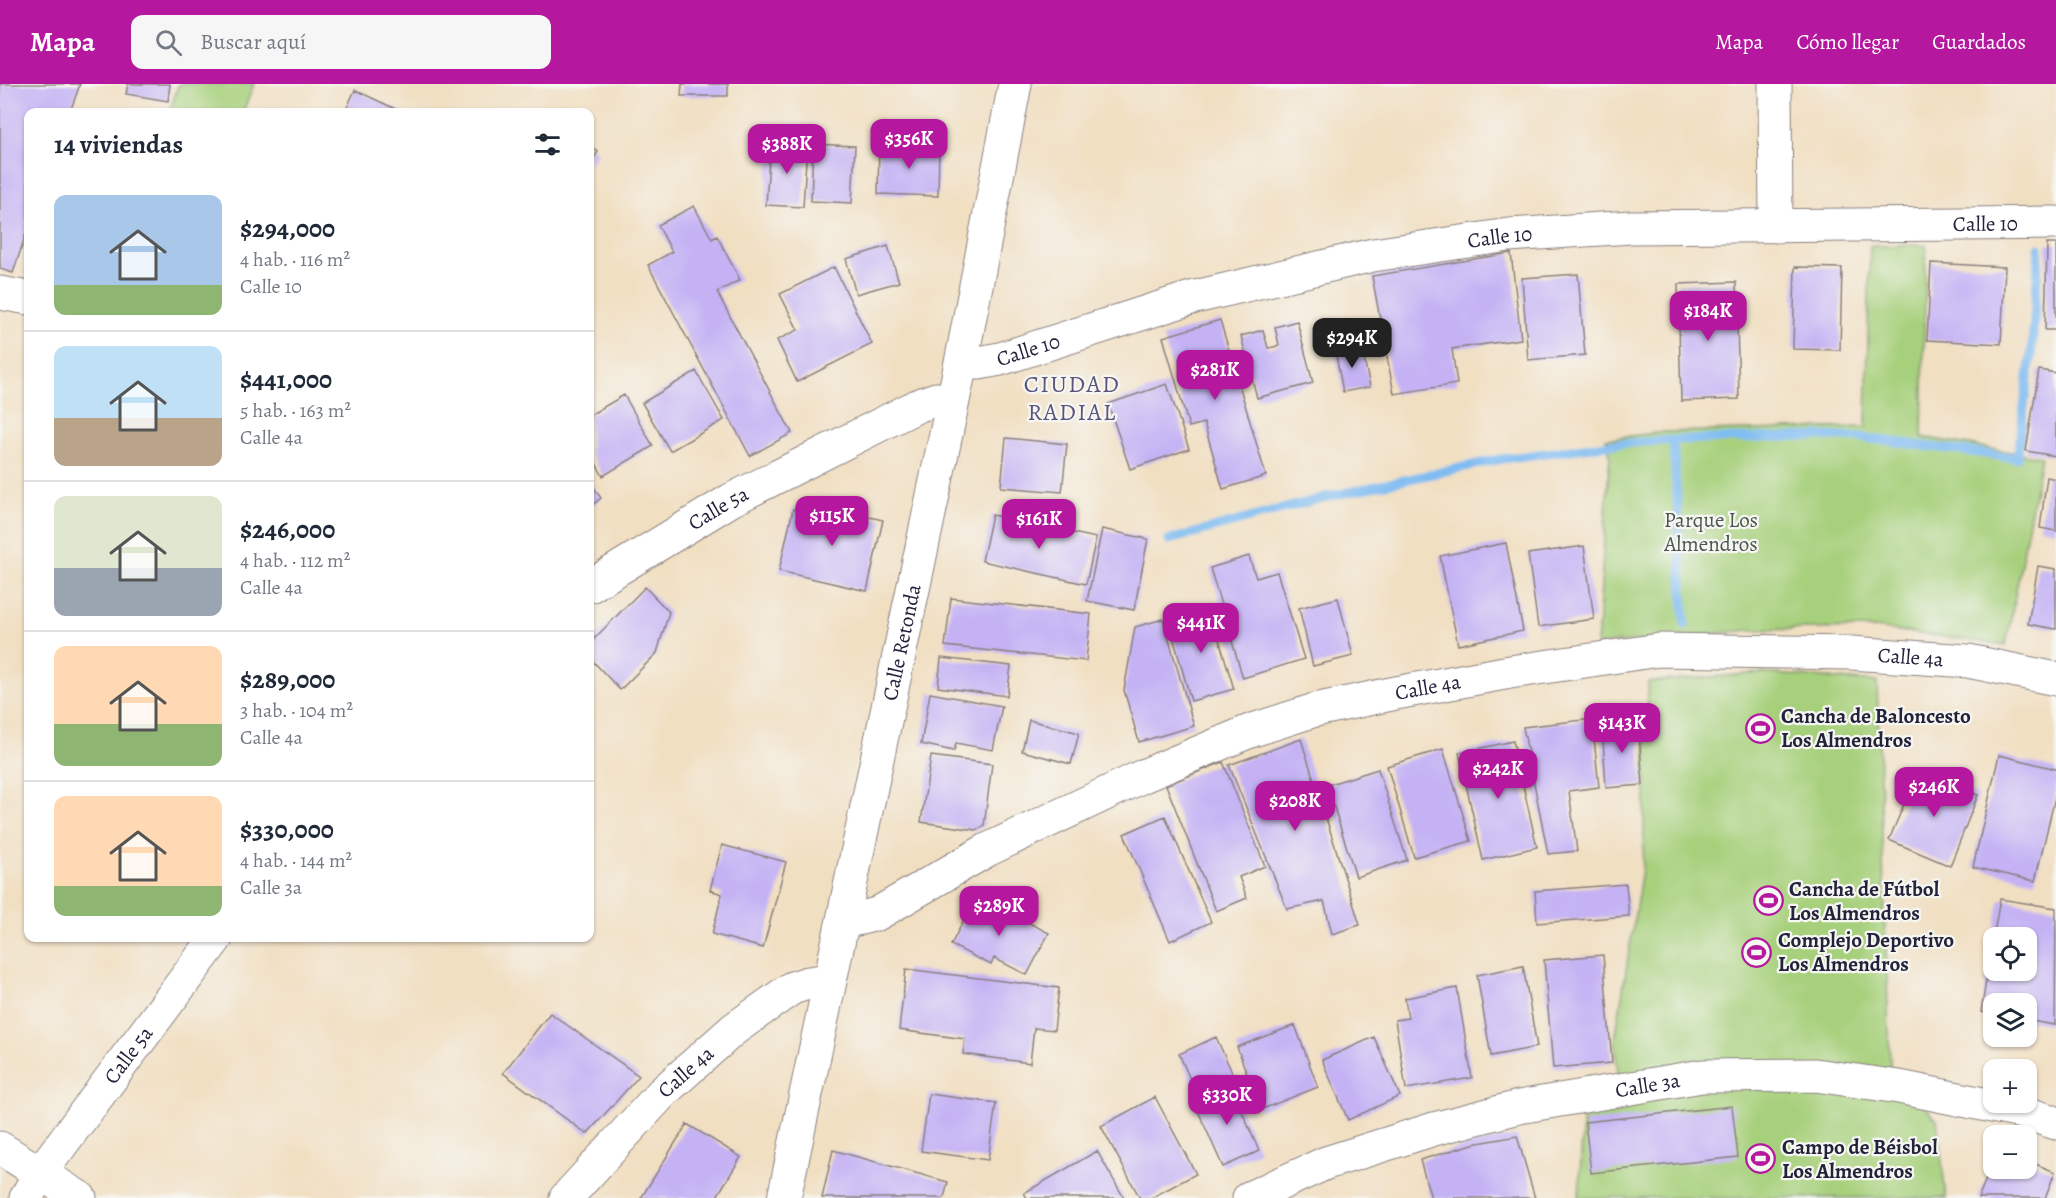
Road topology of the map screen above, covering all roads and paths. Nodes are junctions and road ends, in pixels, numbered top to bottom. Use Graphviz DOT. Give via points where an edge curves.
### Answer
graph roads {
  1 [pos="1015,84"];
  2 [pos="1776,84"];
  3 [pos="2056,223"];
  4 [pos="1776,226"];
  5 [pos="0,293"];
  6 [pos="24,297"];
  7 [pos="961,363"];
  8 [pos="952,399"];
  9 [pos="594,584"];
  10 [pos="2056,679"];
  11 [pos="844,920"];
  12 [pos="213,942"];
  13 [pos="830,980"];
  14 [pos="2056,1123"];
  15 [pos="0,1148"];
  16 [pos="33,1186"];
  17 [pos="80,1198"];
  18 [pos="566,1198"];
  19 [pos="784,1198"];
  20 [pos="1249,1198"];
  1 -- 7 [label="street, Calle Retonda"];
  2 -- 4 [label="street"];
  3 -- 4 [label="street, Calle 10"];
  4 -- 7 [label="street, Calle 10" via="1631,227 1509,235 1373,255 1191,298 1000,359"];
  5 -- 6 [label="street"];
  7 -- 8 [label="street, Calle Retonda"];
  8 -- 9 [label="street, Calle 5a" via="936,399 917,406 731,500"];
  8 -- 11 [label="street, Calle Retonda"];
  10 -- 11 [label="street, Calle 4a" via="1968,662 1874,654 1659,650 1396,693 1315,710 1239,735 987,850 877,914"];
  11 -- 13 [label="street, Calle Retonda"];
  12 -- 16 [label="street, Calle 5a"];
  13 -- 18 [label="street, Calle 4a" via="792,988 734,1029 663,1092"];
  13 -- 19 [label="street, Calle Retonda"];
  14 -- 20 [label="street, Calle 3a" via="2022,1112 1910,1089 1815,1075 1702,1076 1519,1107 1434,1129 1326,1163"];
  15 -- 16 [label="street"];
  16 -- 17 [label="street"];
}
